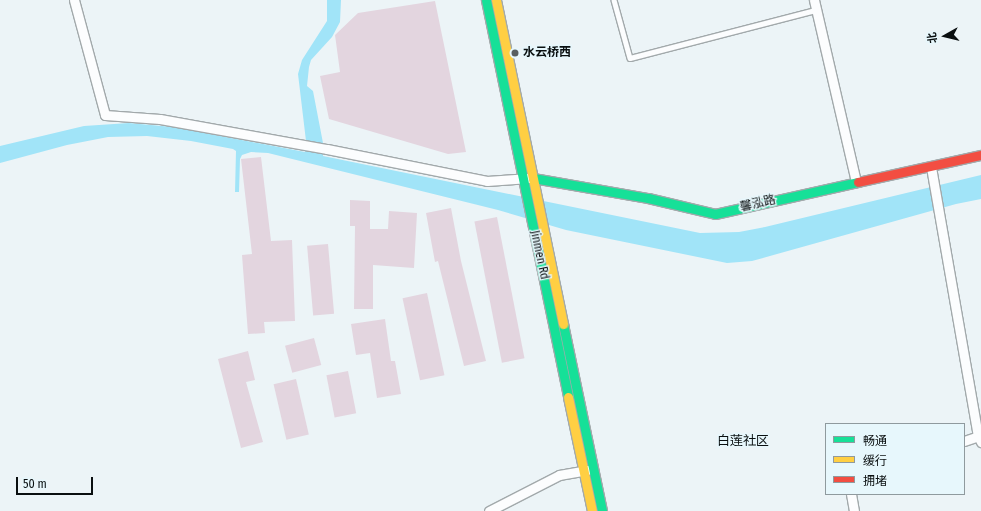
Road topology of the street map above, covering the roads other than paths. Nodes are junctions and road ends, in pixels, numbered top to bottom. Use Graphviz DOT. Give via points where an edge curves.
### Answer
graph roads {
  1 [pos="74,0"];
  2 [pos="486,0"];
  3 [pos="496,0"];
  4 [pos="614,0"];
  5 [pos="814,0"];
  6 [pos="816,10"];
  7 [pos="981,155"];
  8 [pos="931,167"];
  9 [pos="524,178"];
  10 [pos="534,178"];
  11 [pos="856,182"];
  12 [pos="980,438"];
  13 [pos="965,441"];
  14 [pos="593,469"];
  15 [pos="583,471"];
  16 [pos="852,495"];
  17 [pos="489,511"];
  18 [pos="592,511"];
  19 [pos="602,511"];
  20 [pos="854,511"];
  1 -- 9 [label="street" via="105,115 160,119 486,181"];
  2 -- 9 [label="main road, Jinmen Rd"];
  3 -- 10 [label="main road, Jinmen Rd"];
  4 -- 6 [label="lane" via="630,58"];
  5 -- 6 [label="street"];
  6 -- 11 [label="street"];
  7 -- 8 [label="main road, 馨泓路"];
  8 -- 11 [label="main road, 馨泓路"];
  8 -- 12 [label="street"];
  9 -- 10 [label="street"];
  9 -- 15 [label="main road, Jinmen Rd"];
  10 -- 11 [label="main road, 馨泓路" via="648,198 715,214"];
  10 -- 14 [label="main road, Jinmen Rd"];
  12 -- 13 [label="street"];
  14 -- 15 [label="street"];
  14 -- 19 [label="main road, Jinmen Rd"];
  15 -- 17 [label="street" via="559,475"];
  15 -- 18 [label="main road, Jinmen Rd"];
  16 -- 20 [label="street"];
}
